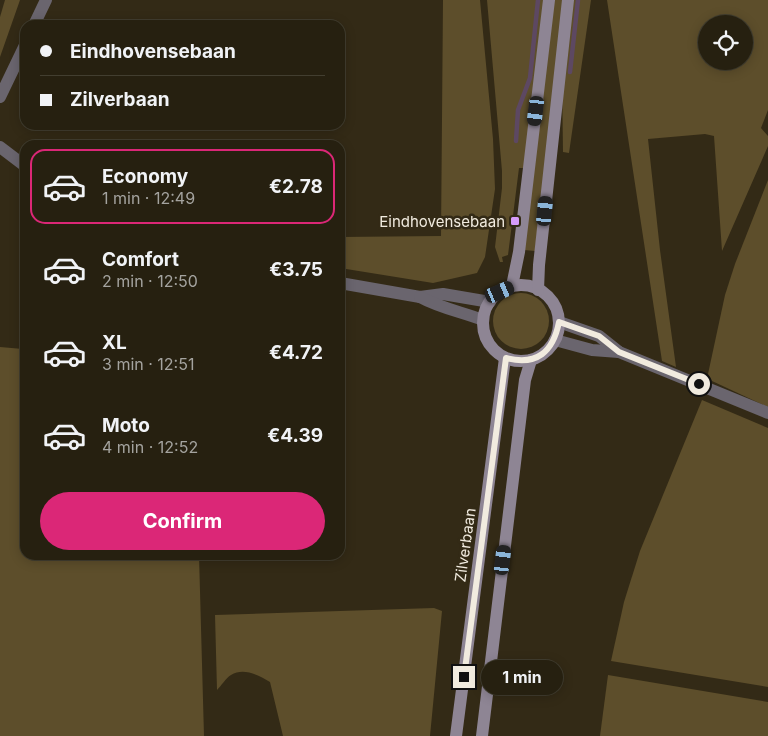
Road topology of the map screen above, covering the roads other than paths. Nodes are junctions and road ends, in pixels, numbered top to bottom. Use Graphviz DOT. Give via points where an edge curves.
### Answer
graph roads {
  1 [pos="46,0"];
  2 [pos="549,0"];
  3 [pos="568,0"];
  4 [pos="36,20"];
  5 [pos="20,55"];
  6 [pos="0,97"];
  7 [pos="0,147"];
  8 [pos="20,162"];
  9 [pos="345,284"];
  10 [pos="512,286"];
  11 [pos="538,290"];
  12 [pos="420,297"];
  13 [pos="490,302"];
  14 [pos="483,320"];
  15 [pos="559,322"];
  16 [pos="555,340"];
  17 [pos="619,352"];
  18 [pos="506,358"];
  19 [pos="531,360"];
  20 [pos="768,413"];
  21 [pos="456,736"];
  22 [pos="482,736"];
  1 -- 4 [label="street"];
  2 -- 10 [label="main road"];
  3 -- 11 [label="main road"];
  5 -- 6 [label="street"];
  7 -- 8 [label="street"];
  9 -- 12 [label="street"];
  10 -- 11 [label="main road"];
  10 -- 13 [label="main road"];
  11 -- 15 [label="main road" via="549,298"];
  12 -- 13 [label="street" via="443,294"];
  12 -- 14 [label="street" via="441,308"];
  13 -- 14 [label="main road"];
  14 -- 18 [label="main road" via="488,343"];
  15 -- 16 [label="main road"];
  15 -- 17 [label="street" via="599,336"];
  16 -- 17 [label="street" via="592,350"];
  16 -- 19 [label="main road" via="545,353"];
  17 -- 20 [label="street"];
  18 -- 19 [label="main road"];
  18 -- 21 [label="main road, Zilverbaan"];
  19 -- 22 [label="main road" via="525,380"];
}
